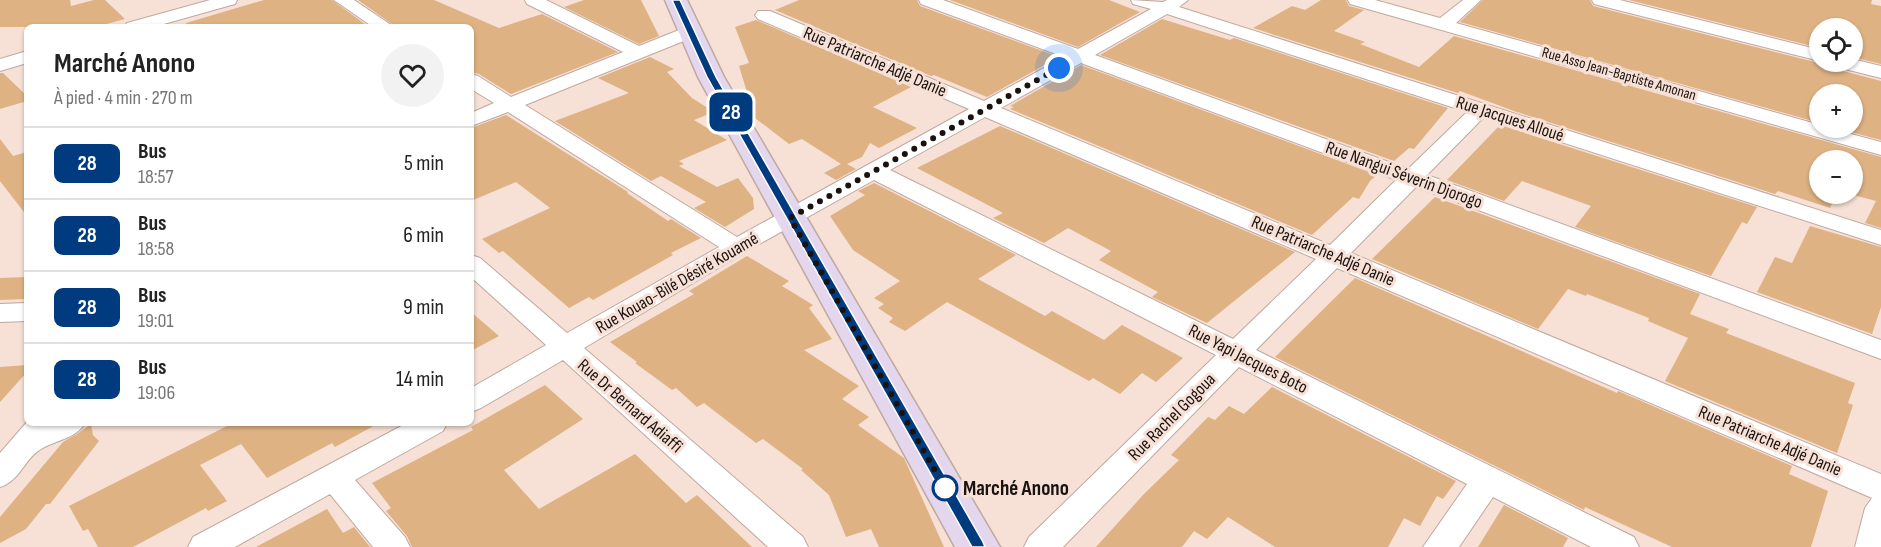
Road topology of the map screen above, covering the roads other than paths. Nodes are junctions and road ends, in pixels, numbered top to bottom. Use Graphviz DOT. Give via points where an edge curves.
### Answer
graph roads {
  1 [pos="191,0"];
  2 [pos="229,0"];
  3 [pos="342,0"];
  4 [pos="533,0"];
  5 [pos="676,0"];
  6 [pos="927,0"];
  7 [pos="1139,0"];
  8 [pos="1356,0"];
  9 [pos="1473,0"];
  10 [pos="1600,0"];
  11 [pos="1172,4"];
  12 [pos="764,15"];
  13 [pos="174,22"];
  14 [pos="158,24"];
  15 [pos="380,24"];
  16 [pos="1443,24"];
  17 [pos="690,32"];
  18 [pos="636,52"];
  19 [pos="1809,53"];
  20 [pos="1078,57"];
  21 [pos="24,58"];
  22 [pos="0,65"];
  23 [pos="1863,68"];
  24 [pos="1881,72"];
  25 [pos="474,82"];
  26 [pos="511,105"];
  27 [pos="986,108"];
  28 [pos="1480,109"];
  29 [pos="474,119"];
  30 [pos="1881,149"];
  31 [pos="874,171"];
  32 [pos="1412,178"];
  33 [pos="790,218"];
  34 [pos="1881,238"];
  35 [pos="736,247"];
  36 [pos="1334,256"];
  37 [pos="474,266"];
  38 [pos="24,312"];
  39 [pos="0,313"];
  40 [pos="565,348"];
  41 [pos="1881,350"];
  42 [pos="1236,353"];
  43 [pos="474,399"];
  44 [pos="60,426"];
  45 [pos="427,426"];
  46 [pos="36,433"];
  47 [pos="0,475"];
  48 [pos="334,477"];
  49 [pos="1488,480"];
  50 [pos="1881,488"];
  51 [pos="1881,508"];
  52 [pos="205,547"];
  53 [pos="393,547"];
  54 [pos="791,547"];
  55 [pos="978,547"];
  56 [pos="1041,547"];
  57 [pos="1440,547"];
  58 [pos="1622,547"];
  59 [pos="1872,547"];
  1 -- 13 [label="street"];
  2 -- 13 [label="street"];
  3 -- 15 [label="street"];
  4 -- 18 [label="street"];
  5 -- 17 [label="street"];
  6 -- 20 [label="street, Rue Nangui Séverin Djorogo"];
  7 -- 11 [label="street, Rue Jacques Alloué"];
  8 -- 16 [label="street, Rue Asso Jean-Baptiste Amonan"];
  9 -- 16 [label="street"];
  10 -- 19 [label="street"];
  11 -- 20 [label="street, Rue Kouao-Bilé Désiré Kouamé"];
  11 -- 28 [label="street, Rue Jacques Alloué"];
  12 -- 27 [label="street, Rue Patriarche Adjé Danie"];
  13 -- 14 [label="street"];
  16 -- 30 [label="street, Rue Asso Jean-Baptiste Amonan"];
  17 -- 18 [label="street"];
  17 -- 33 [label="street"];
  18 -- 26 [label="street"];
  20 -- 27 [label="street, Rue Kouao-Bilé Désiré Kouamé"];
  20 -- 32 [label="street, Rue Nangui Séverin Djorogo"];
  21 -- 22 [label="street"];
  23 -- 24 [label="street"];
  25 -- 26 [label="street"];
  26 -- 29 [label="street"];
  26 -- 35 [label="street"];
  27 -- 31 [label="street, Rue Kouao-Bilé Désiré Kouamé"];
  27 -- 36 [label="street, Rue Patriarche Adjé Danie"];
  28 -- 32 [label="street, Rue Rachel Gogoua"];
  28 -- 34 [label="street, Rue Jacques Alloué"];
  31 -- 33 [label="street, Rue Kouao-Bilé Désiré Kouamé"];
  31 -- 42 [label="street, Rue Yapi Jacques Boto"];
  32 -- 36 [label="street, Rue Rachel Gogoua"];
  32 -- 41 [label="street, Rue Nangui Séverin Djorogo"];
  33 -- 35 [label="street, Rue Kouao-Bilé Désiré Kouamé"];
  33 -- 55 [label="street"];
  35 -- 40 [label="street, Rue Kouao-Bilé Désiré Kouamé"];
  36 -- 42 [label="street, Rue Rachel Gogoua"];
  36 -- 50 [label="street, Rue Patriarche Adjé Danie"];
  37 -- 40 [label="street, Rue Dr Bernard Adiaffi"];
  38 -- 39 [label="street"];
  40 -- 43 [label="street, Rue Kouao-Bilé Désiré Kouamé"];
  40 -- 54 [label="street, Rue Dr Bernard Adiaffi"];
  42 -- 49 [label="street, Rue Yapi Jacques Boto"];
  42 -- 56 [label="street, Rue Rachel Gogoua"];
  44 -- 46 [label="street"];
  45 -- 48 [label="street"];
  46 -- 47 [label="street"];
  48 -- 52 [label="street"];
  48 -- 53 [label="street"];
  49 -- 57 [label="street"];
  49 -- 58 [label="street, Rue Yapi Jacques Boto"];
  51 -- 59 [label="street"];
}
